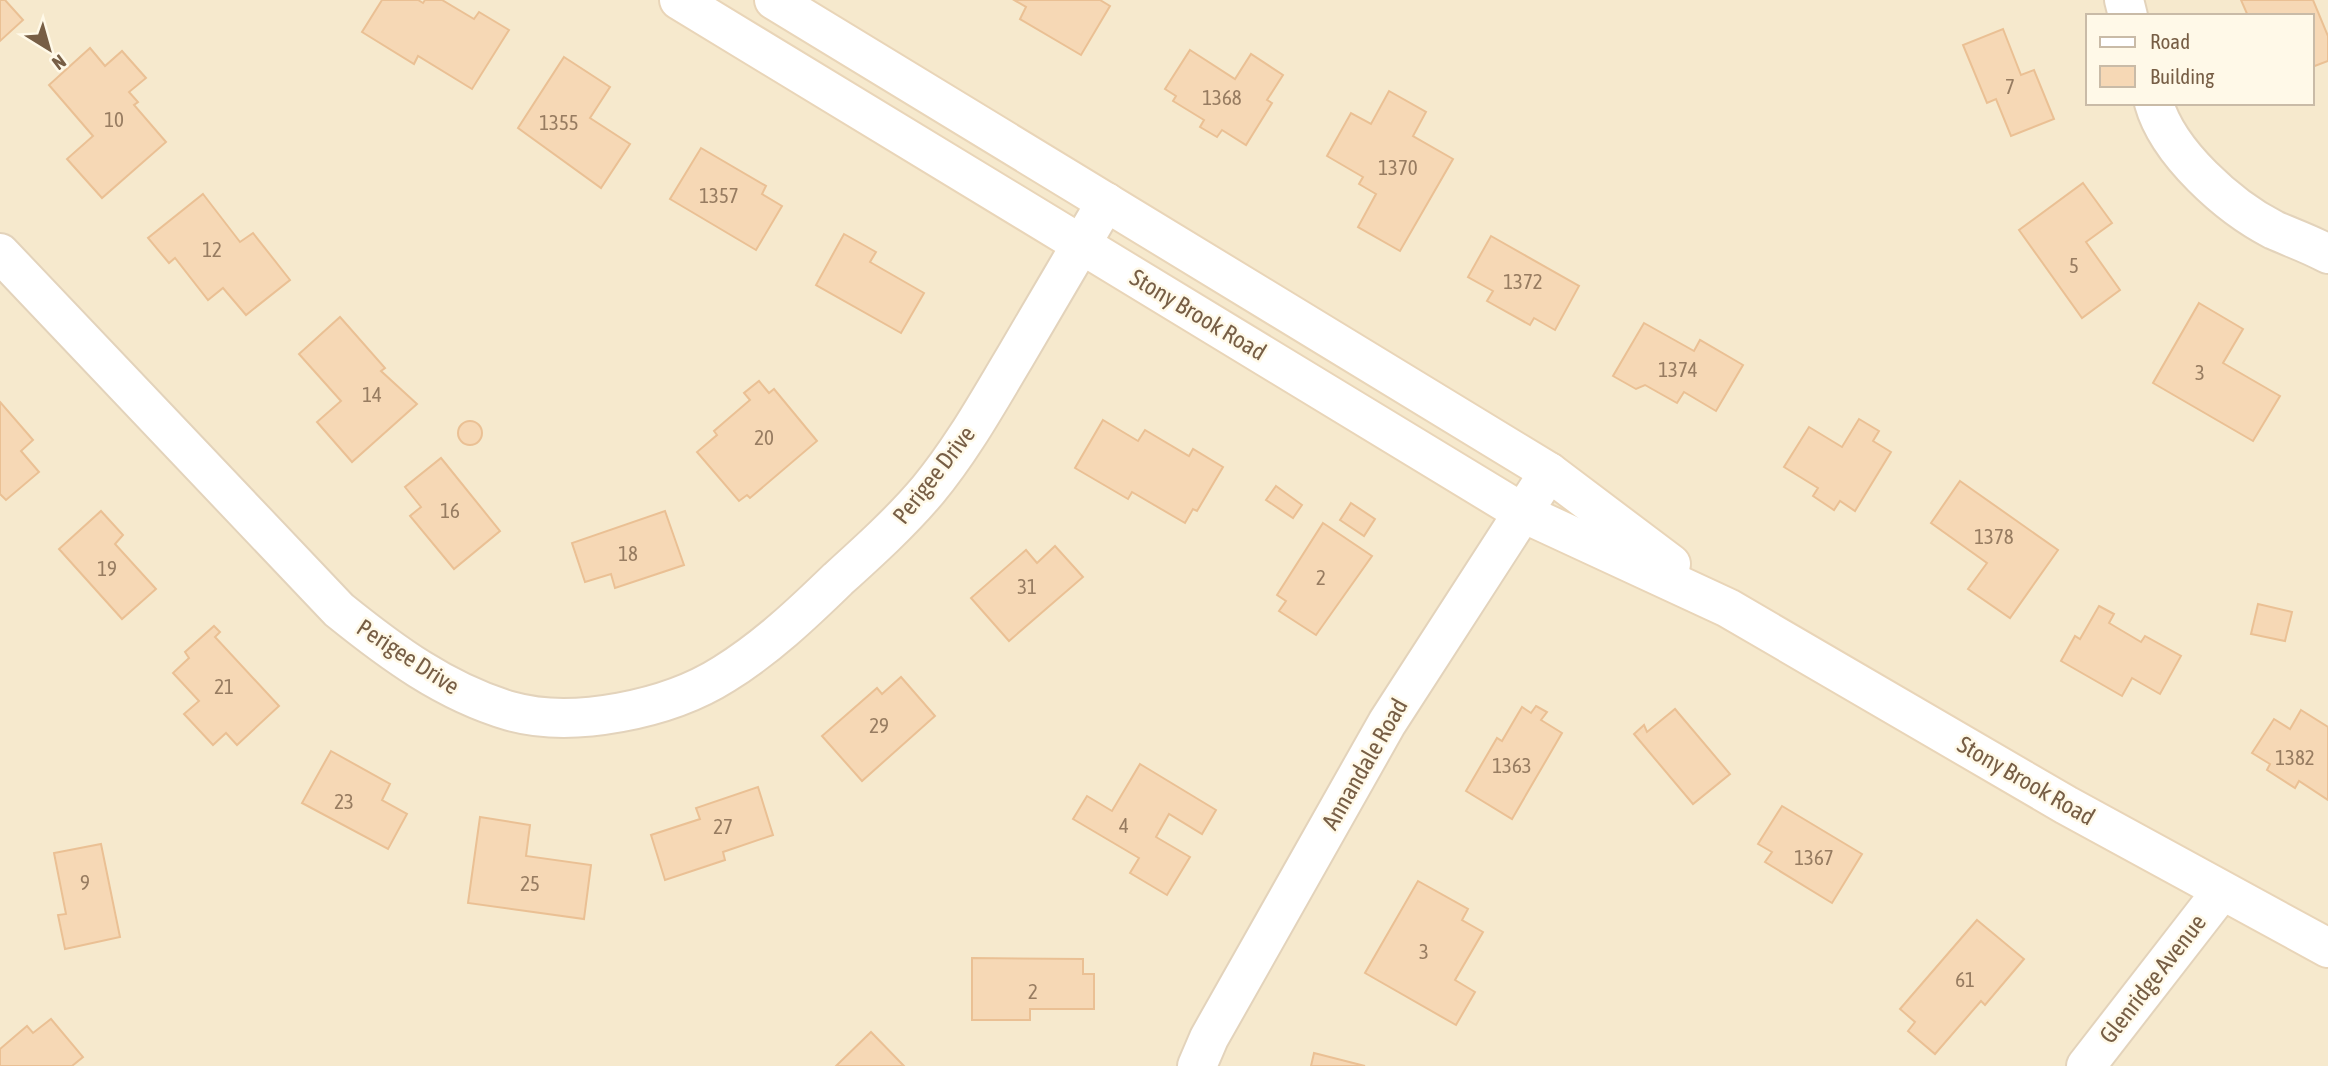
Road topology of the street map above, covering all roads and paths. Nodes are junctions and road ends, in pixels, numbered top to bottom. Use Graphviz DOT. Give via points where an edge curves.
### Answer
graph roads {
  1 [pos="679,0"];
  2 [pos="774,0"];
  3 [pos="2155,105"];
  4 [pos="1106,202"];
  5 [pos="1082,244"];
  6 [pos="0,253"];
  7 [pos="2328,254"];
  8 [pos="1549,472"];
  9 [pos="1523,513"];
  10 [pos="1728,608"];
  11 [pos="2221,892"];
  12 [pos="2328,948"];
  13 [pos="1197,1066"];
  14 [pos="2086,1066"];
  1 -- 5 [label="main road, Stony Brook Road"];
  2 -- 4 [label="main road, Stony Brook Road"];
  3 -- 7 [label="main road" via="2183,155 2208,183 2274,229"];
  4 -- 5 [label="main road, Perigee Drive"];
  4 -- 8 [label="main road, Stony Brook Road"];
  5 -- 6 [label="main road, Perigee Drive" via="981,413 928,490 801,614 723,675 688,691 619,713 562,719 512,712 457,692 391,652 339,610"];
  5 -- 9 [label="main road, Stony Brook Road"];
  8 -- 9 [label="main road, Annandale Road"];
  8 -- 10 [label="main road, Stony Brook Road"];
  9 -- 10 [label="main road, Stony Brook Road"];
  9 -- 13 [label="main road, Annandale Road" via="1387,723"];
  10 -- 11 [label="main road, Stony Brook Road"];
  11 -- 12 [label="main road, Stony Brook Road"];
  11 -- 14 [label="main road, Glenridge Avenue"];
}
